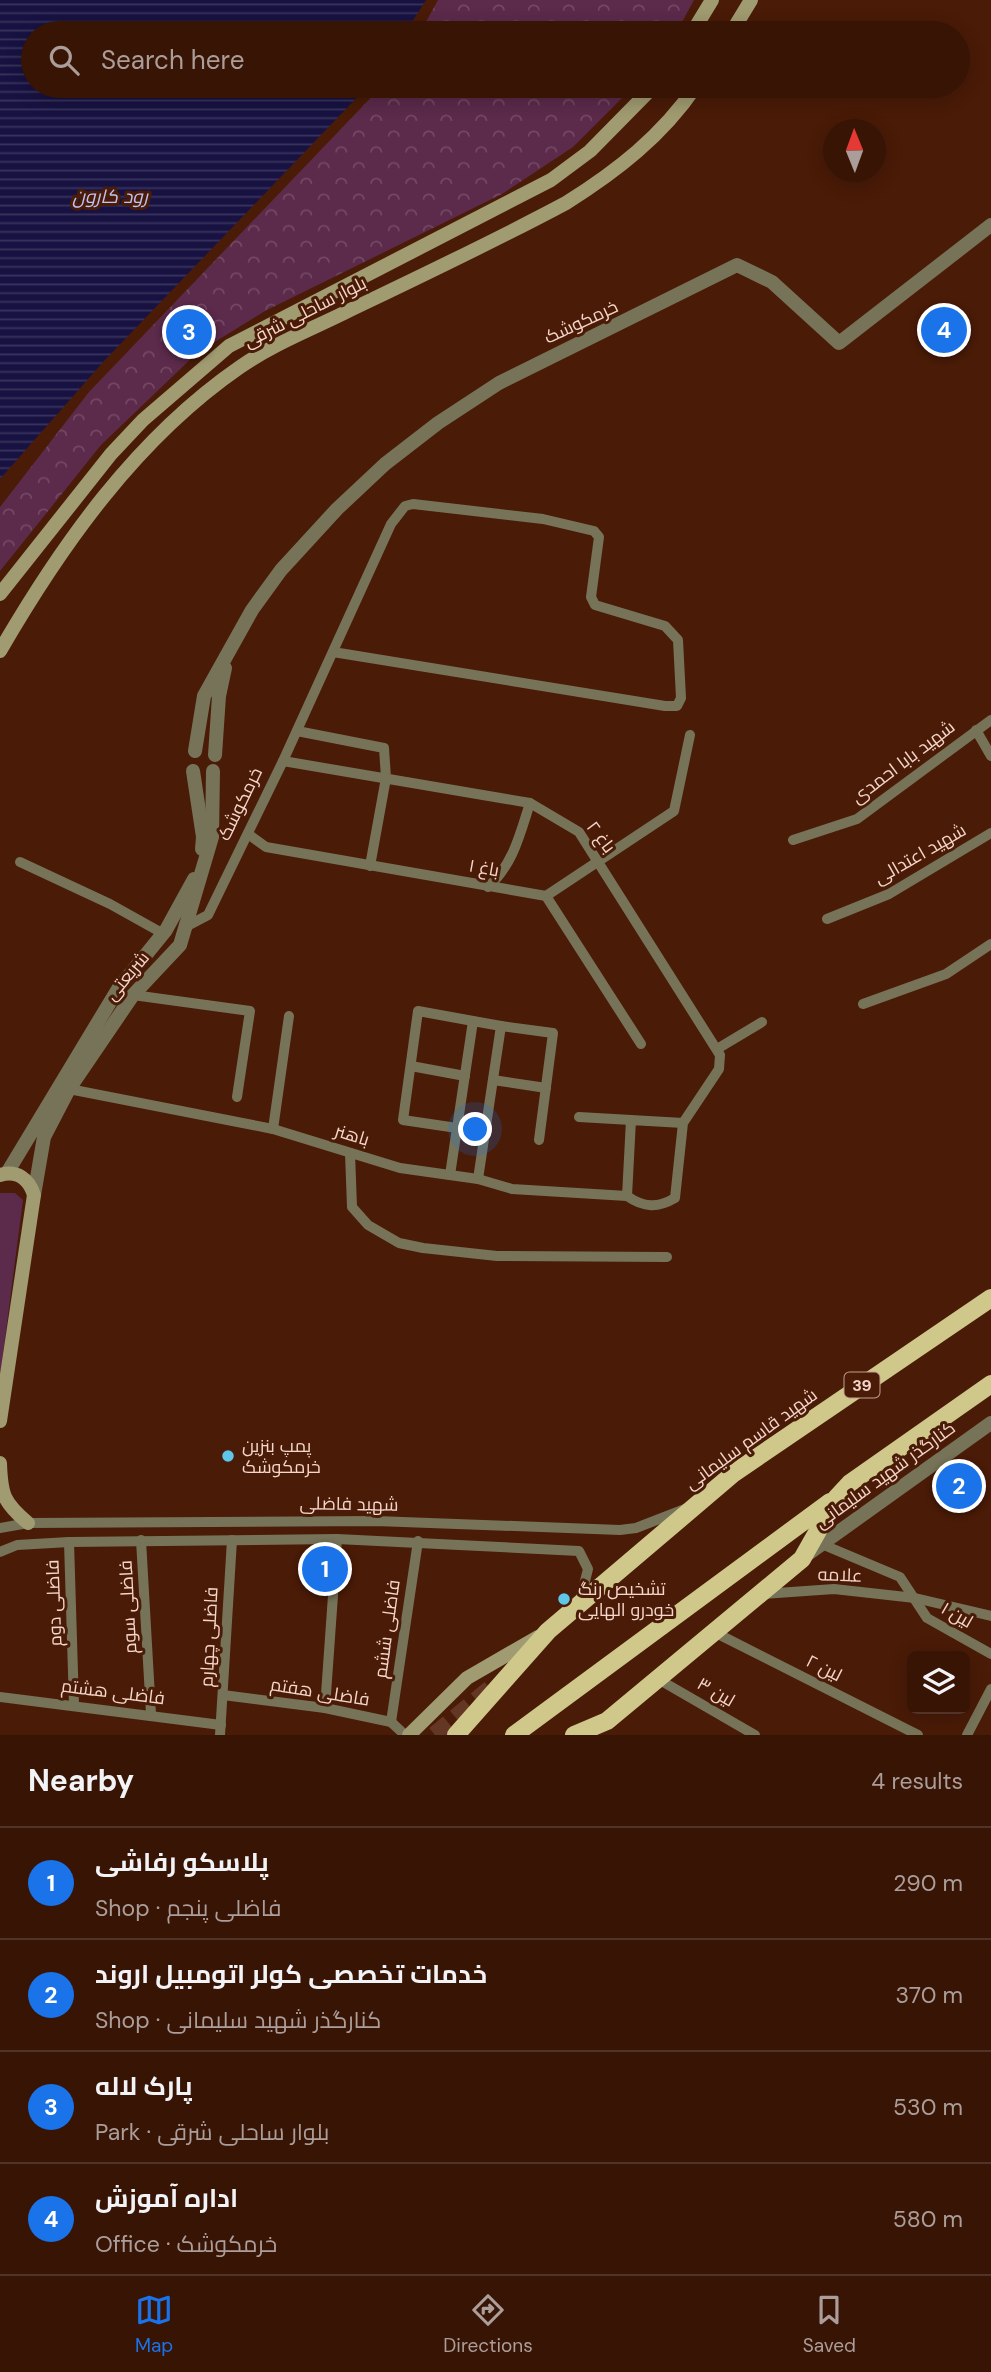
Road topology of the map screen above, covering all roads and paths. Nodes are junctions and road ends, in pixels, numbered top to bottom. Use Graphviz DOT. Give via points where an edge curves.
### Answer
graph roads {
  1 [pos="712,0"];
  2 [pos="751,0"];
  3 [pos="699,21"];
  4 [pos="738,21"];
  5 [pos="642,98"];
  6 [pos="686,98"];
  7 [pos="991,225"];
  8 [pos="0,594"];
  9 [pos="0,651"];
  10 [pos="333,652"];
  11 [pos="229,653"];
  12 [pos="991,720"];
  13 [pos="975,730"];
  14 [pos="297,731"];
  15 [pos="690,735"];
  16 [pos="195,751"];
  17 [pos="215,755"];
  18 [pos="991,756"];
  19 [pos="283,761"];
  20 [pos="193,771"];
  21 [pos="213,771"];
  22 [pos="386,778"];
  23 [pos="530,803"];
  24 [pos="991,833"];
  25 [pos="247,834"];
  26 [pos="793,840"];
  27 [pos="598,861"];
  28 [pos="20,862"];
  29 [pos="370,866"];
  30 [pos="195,886"];
  31 [pos="488,887"];
  32 [pos="546,896"];
  33 [pos="827,919"];
  34 [pos="188,925"];
  35 [pos="162,934"];
  36 [pos="991,944"];
  37 [pos="177,946"];
  38 [pos="118,989"];
  39 [pos="133,995"];
  40 [pos="863,1004"];
  41 [pos="289,1016"];
  42 [pos="473,1021"];
  43 [pos="762,1022"];
  44 [pos="501,1026"];
  45 [pos="641,1044"];
  46 [pos="717,1049"];
  47 [pos="411,1066"];
  48 [pos="465,1076"];
  49 [pos="493,1080"];
  50 [pos="69,1088"];
  51 [pos="546,1088"];
  52 [pos="237,1097"];
  53 [pos="579,1116"];
  54 [pos="631,1119"];
  55 [pos="683,1123"];
  56 [pos="457,1128"];
  57 [pos="273,1129"];
  58 [pos="539,1140"];
  59 [pos="350,1153"];
  60 [pos="4,1170"];
  61 [pos="450,1175"];
  62 [pos="478,1179"];
  63 [pos="34,1195"];
  64 [pos="627,1196"];
  65 [pos="667,1257"];
  66 [pos="991,1298"];
  67 [pos="991,1384"];
  68 [pos="0,1422"];
  69 [pos="991,1423"];
  70 [pos="0,1463"];
  71 [pos="837,1497"];
  72 [pos="694,1506"];
  73 [pos="28,1523"];
  74 [pos="0,1528"];
  75 [pos="573,1529"];
  76 [pos="337,1539"];
  77 [pos="141,1540"];
  78 [pos="232,1540"];
  79 [pos="418,1541"];
  80 [pos="69,1542"];
  81 [pos="817,1542"];
  82 [pos="572,1550"];
  83 [pos="0,1552"];
  84 [pos="764,1594"];
  85 [pos="915,1598"];
  86 [pos="579,1605"];
  87 [pos="991,1616"];
  88 [pos="548,1631"];
  89 [pos="714,1632"];
  90 [pos="991,1654"];
  91 [pos="658,1679"];
  92 [pos="991,1689"];
  93 [pos="223,1695"];
  94 [pos="0,1697"];
  95 [pos="74,1705"];
  96 [pos="325,1708"];
  97 [pos="151,1714"];
  98 [pos="391,1722"];
  99 [pos="220,1730"];
  100 [pos="606,1730"];
  101 [pos="407,1735"];
  102 [pos="456,1735"];
  103 [pos="514,1735"];
  104 [pos="575,1735"];
  105 [pos="755,1735"];
  106 [pos="918,1735"];
  107 [pos="967,1735"];
  1 -- 3 [label="main road"];
  2 -- 4 [label="main road"];
  5 -- 8 [label="main road, بلوار ساحلی شرقی" via="590,150 551,180 229,346 111,454"];
  6 -- 9 [label="main road, بلوار ساحلی شرقی" via="651,140 610,175 566,203 267,350 218,384 157,434 126,468"];
  7 -- 11 [label="street, خرمکوشک" via="839,344 772,282 737,265 499,383 396,456 337,509 281,570"];
  10 -- 10 [label="street, خرمکوشک" via="391,524 405,506 543,519 594,531 599,537 591,597 595,605 665,626 678,640 681,698 677,706 665,706"];
  10 -- 14 [label="street, خرمکوشک"];
  11 -- 16 [label="street" via="204,696"];
  11 -- 17 [label="street" via="219,696"];
  12 -- 13 [label="street, شهید بابا احمدی"];
  13 -- 18 [label="street"];
  13 -- 26 [label="street, شهید بابا احمدی" via="857,819"];
  14 -- 19 [label="street, خرمکوشک"];
  14 -- 22 [label="street" via="384,748"];
  15 -- 27 [label="street" via="674,811"];
  16 -- 17 [label="street" via="205,748"];
  16 -- 20 [label="street" via="189,761"];
  17 -- 21 [label="street"];
  19 -- 22 [label="street, باغ ۲"];
  19 -- 25 [label="street, خرمکوشک"];
  20 -- 21 [label="street" via="203,776"];
  20 -- 30 [label="street, شریعتی" via="203,837"];
  21 -- 30 [label="street, شریعتی" via="212,837"];
  22 -- 23 [label="street, باغ ۲"];
  22 -- 29 [label="street"];
  23 -- 27 [label="street, باغ ۲" via="579,832"];
  23 -- 31 [label="street" via="511,859"];
  24 -- 33 [label="street, شهید اعتدالی" via="889,894"];
  25 -- 29 [label="street, باغ ۱" via="266,847"];
  25 -- 34 [label="street, خرمکوشک" via="208,915"];
  27 -- 32 [label="street"];
  27 -- 46 [label="street, باغ ۲"];
  28 -- 35 [label="street"];
  29 -- 31 [label="street, باغ ۱"];
  30 -- 34 [label="street, شریعتی"];
  30 -- 35 [label="street, شریعتی"];
  31 -- 32 [label="street, باغ ۱"];
  32 -- 45 [label="street"];
  34 -- 37 [label="street, شریعتی"];
  35 -- 37 [label="street" via="174,931"];
  35 -- 38 [label="street, شریعتی"];
  36 -- 40 [label="street" via="946,974"];
  37 -- 39 [label="street, شریعتی"];
  38 -- 39 [label="street"];
  38 -- 60 [label="street, شریعتی"];
  39 -- 50 [label="street, شریعتی"];
  39 -- 52 [label="street" via="250,1011"];
  41 -- 57 [label="street"];
  42 -- 44 [label="street"];
  42 -- 47 [label="street" via="418,1011"];
  42 -- 48 [label="street"];
  43 -- 46 [label="street"];
  44 -- 49 [label="street"];
  44 -- 51 [label="street" via="553,1034"];
  46 -- 55 [label="street" via="719,1069"];
  47 -- 48 [label="street"];
  47 -- 56 [label="street" via="403,1120"];
  48 -- 56 [label="street"];
  49 -- 51 [label="street"];
  49 -- 62 [label="street"];
  50 -- 57 [label="street, باهنر"];
  50 -- 63 [label="street, شریعتی" via="44,1137"];
  51 -- 58 [label="street"];
  53 -- 54 [label="street"];
  54 -- 55 [label="street"];
  54 -- 64 [label="street"];
  55 -- 64 [label="street" via="675,1198 654,1206"];
  56 -- 61 [label="street"];
  57 -- 59 [label="street, باهنر"];
  59 -- 61 [label="street, باهنر" via="400,1168"];
  59 -- 65 [label="street" via="352,1207 368,1224 398,1243 497,1256"];
  60 -- 63 [label="main road, شریعتی" via="25,1179"];
  61 -- 62 [label="street, باهنر"];
  62 -- 64 [label="street, باهنر" via="512,1189"];
  63 -- 68 [label="main road, شریعتی"];
  66 -- 72 [label="highway, شهید قاسم سلیمانی / 39" via="734,1473"];
  67 -- 71 [label="highway" via="849,1483"];
  69 -- 81 [label="street, کنارگذر شهید سلیمانی"];
  70 -- 73 [label="main road" via="1,1490 9,1507"];
  71 -- 81 [label="highway"];
  71 -- 103 [label="highway"];
  72 -- 75 [label="street, شهید فاضلی" via="636,1528"];
  72 -- 86 [label="highway, شهید قاسم سلیمانی / 39"];
  73 -- 74 [label="street, شهید فاضلی"];
  73 -- 75 [label="street, شهید فاضلی" via="376,1521"];
  75 -- 82 [label="street" via="581,1538"];
  76 -- 78 [label="street, شهید فاضلی"];
  76 -- 79 [label="street, شهید فاضلی"];
  76 -- 96 [label="street"];
  77 -- 78 [label="street, شهید فاضلی"];
  77 -- 80 [label="street, شهید فاضلی"];
  77 -- 97 [label="street, فاضلی سوم"];
  78 -- 93 [label="street, فاضلی چهارم"];
  79 -- 82 [label="street, شهید فاضلی"];
  79 -- 98 [label="street, فاضلی ششم"];
  80 -- 83 [label="street, شهید فاضلی" via="16,1545"];
  80 -- 95 [label="street, فاضلی دوم"];
  81 -- 84 [label="highway"];
  81 -- 85 [label="street, علامه" via="900,1577"];
  82 -- 86 [label="street" via="579,1551 587,1569"];
  84 -- 85 [label="street, علامه" via="834,1589"];
  84 -- 89 [label="highway"];
  85 -- 87 [label="street, علامه"];
  85 -- 90 [label="street, لین ۱" via="927,1618"];
  86 -- 88 [label="highway, شهید قاسم سلیمانی / 39"];
  88 -- 101 [label="main road" via="467,1678"];
  88 -- 102 [label="highway, 39"];
  89 -- 91 [label="highway"];
  89 -- 106 [label="street, لین ۲"];
  91 -- 100 [label="highway"];
  91 -- 105 [label="street, لین ۳"];
  92 -- 107 [label="street"];
  93 -- 96 [label="street, فاضلی هفتم"];
  93 -- 99 [label="street, فاضلی چهارم"];
  94 -- 95 [label="street, فاضلی هشتم"];
  95 -- 97 [label="street, فاضلی هشتم"];
  96 -- 98 [label="street, فاضلی هفتم"];
  97 -- 99 [label="street, فاضلی هشتم"];
  98 -- 101 [label="street, فاضلی هفتم"];
  100 -- 104 [label="highway"];
}
